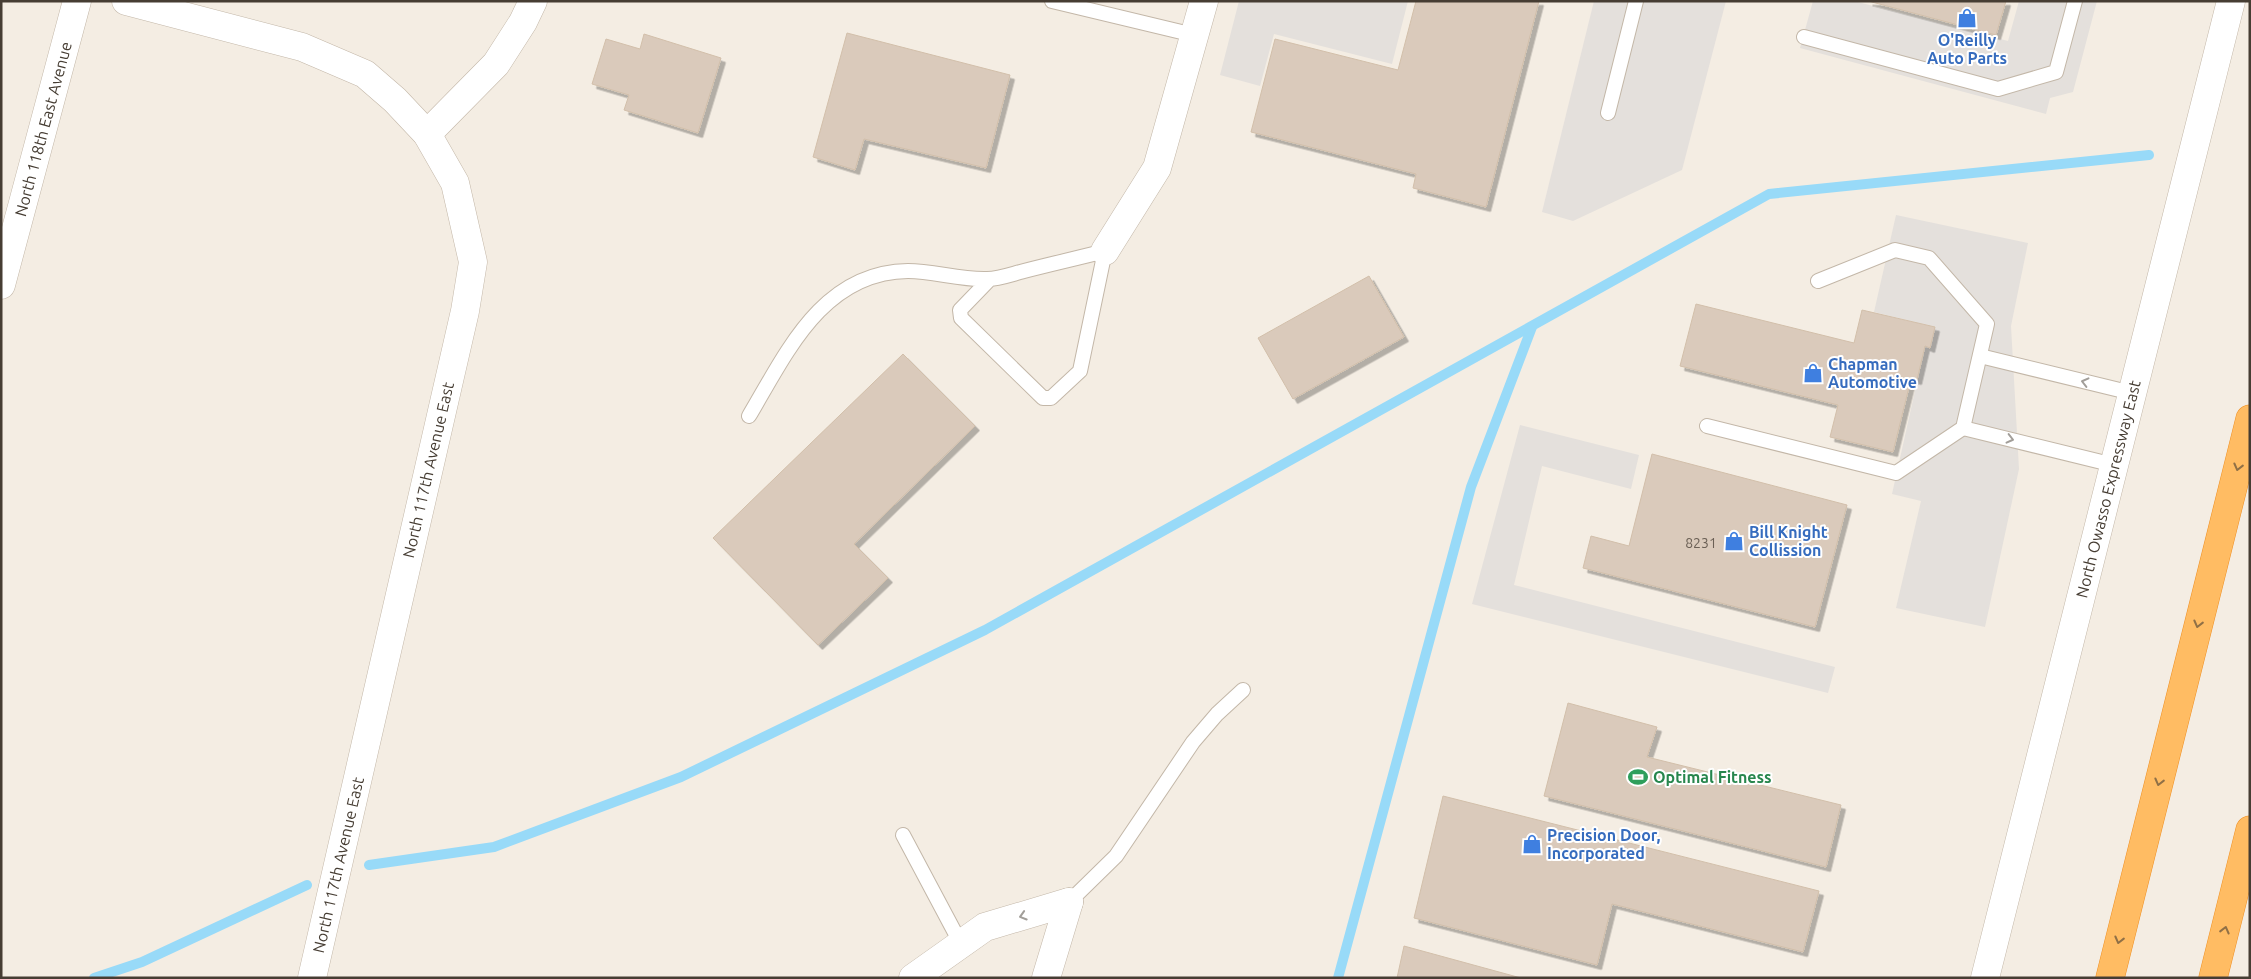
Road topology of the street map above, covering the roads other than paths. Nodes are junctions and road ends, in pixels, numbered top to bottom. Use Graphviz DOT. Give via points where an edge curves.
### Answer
graph roads {
  1 [pos="77,1"];
  2 [pos="126,1"];
  3 [pos="533,1"];
  4 [pos="1052,1"];
  5 [pos="1204,1"];
  6 [pos="1636,1"];
  7 [pos="2075,1"];
  8 [pos="2231,1"];
  9 [pos="1194,35"];
  10 [pos="1804,36"];
  11 [pos="1608,113"];
  12 [pos="427,134"];
  13 [pos="1105,251"];
  14 [pos="989,280"];
  15 [pos="1818,281"];
  16 [pos="1,285"];
  17 [pos="1980,356"];
  18 [pos="2132,393"];
  19 [pos="749,416"];
  20 [pos="2250,420"];
  21 [pos="1707,426"];
  22 [pos="1963,428"];
  23 [pos="2114,465"];
  24 [pos="1243,690"];
  25 [pos="2250,830"];
  26 [pos="903,835"];
  27 [pos="1069,902"];
  28 [pos="961,944"];
  29 [pos="312,978"];
  30 [pos="912,978"];
  31 [pos="1046,978"];
  32 [pos="1985,978"];
  33 [pos="2110,978"];
  34 [pos="2213,978"];
  1 -- 16 [label="street, North 118th East Avenue"];
  2 -- 12 [label="street, North 117th Avenue East" via="302,48 365,74"];
  3 -- 12 [label="street" via="496,64"];
  4 -- 9 [label="lane"];
  5 -- 9 [label="street"];
  6 -- 11 [label="lane"];
  7 -- 10 [label="lane" via="2056,72 1998,89"];
  8 -- 18 [label="street, North Owasso Expressway East"];
  9 -- 13 [label="street" via="1157,168"];
  12 -- 29 [label="street, North 117th Avenue East" via="455,183 473,262 465,311"];
  13 -- 14 [label="lane"];
  13 -- 14 [label="lane" via="1080,371 1051,398 1042,398 961,318 960,310"];
  14 -- 19 [label="lane" via="907,271 856,283 814,313 797,334"];
  15 -- 17 [label="lane" via="1895,250 1929,258 1987,324"];
  18 -- 17 [label="lane, one-way"];
  17 -- 22 [label="lane"];
  18 -- 23 [label="street, North Owasso Expressway East"];
  20 -- 33 [label="highway, one-way"];
  21 -- 22 [label="lane" via="1896,473"];
  22 -- 23 [label="lane, one-way"];
  23 -- 32 [label="street, North Owasso Expressway East"];
  24 -- 27 [label="lane" via="1193,742 1116,856"];
  34 -- 25 [label="highway, one-way"];
  26 -- 28 [label="lane"];
  27 -- 28 [label="street, one-way" via="985,928"];
  27 -- 31 [label="street"];
  28 -- 30 [label="street"];
}
